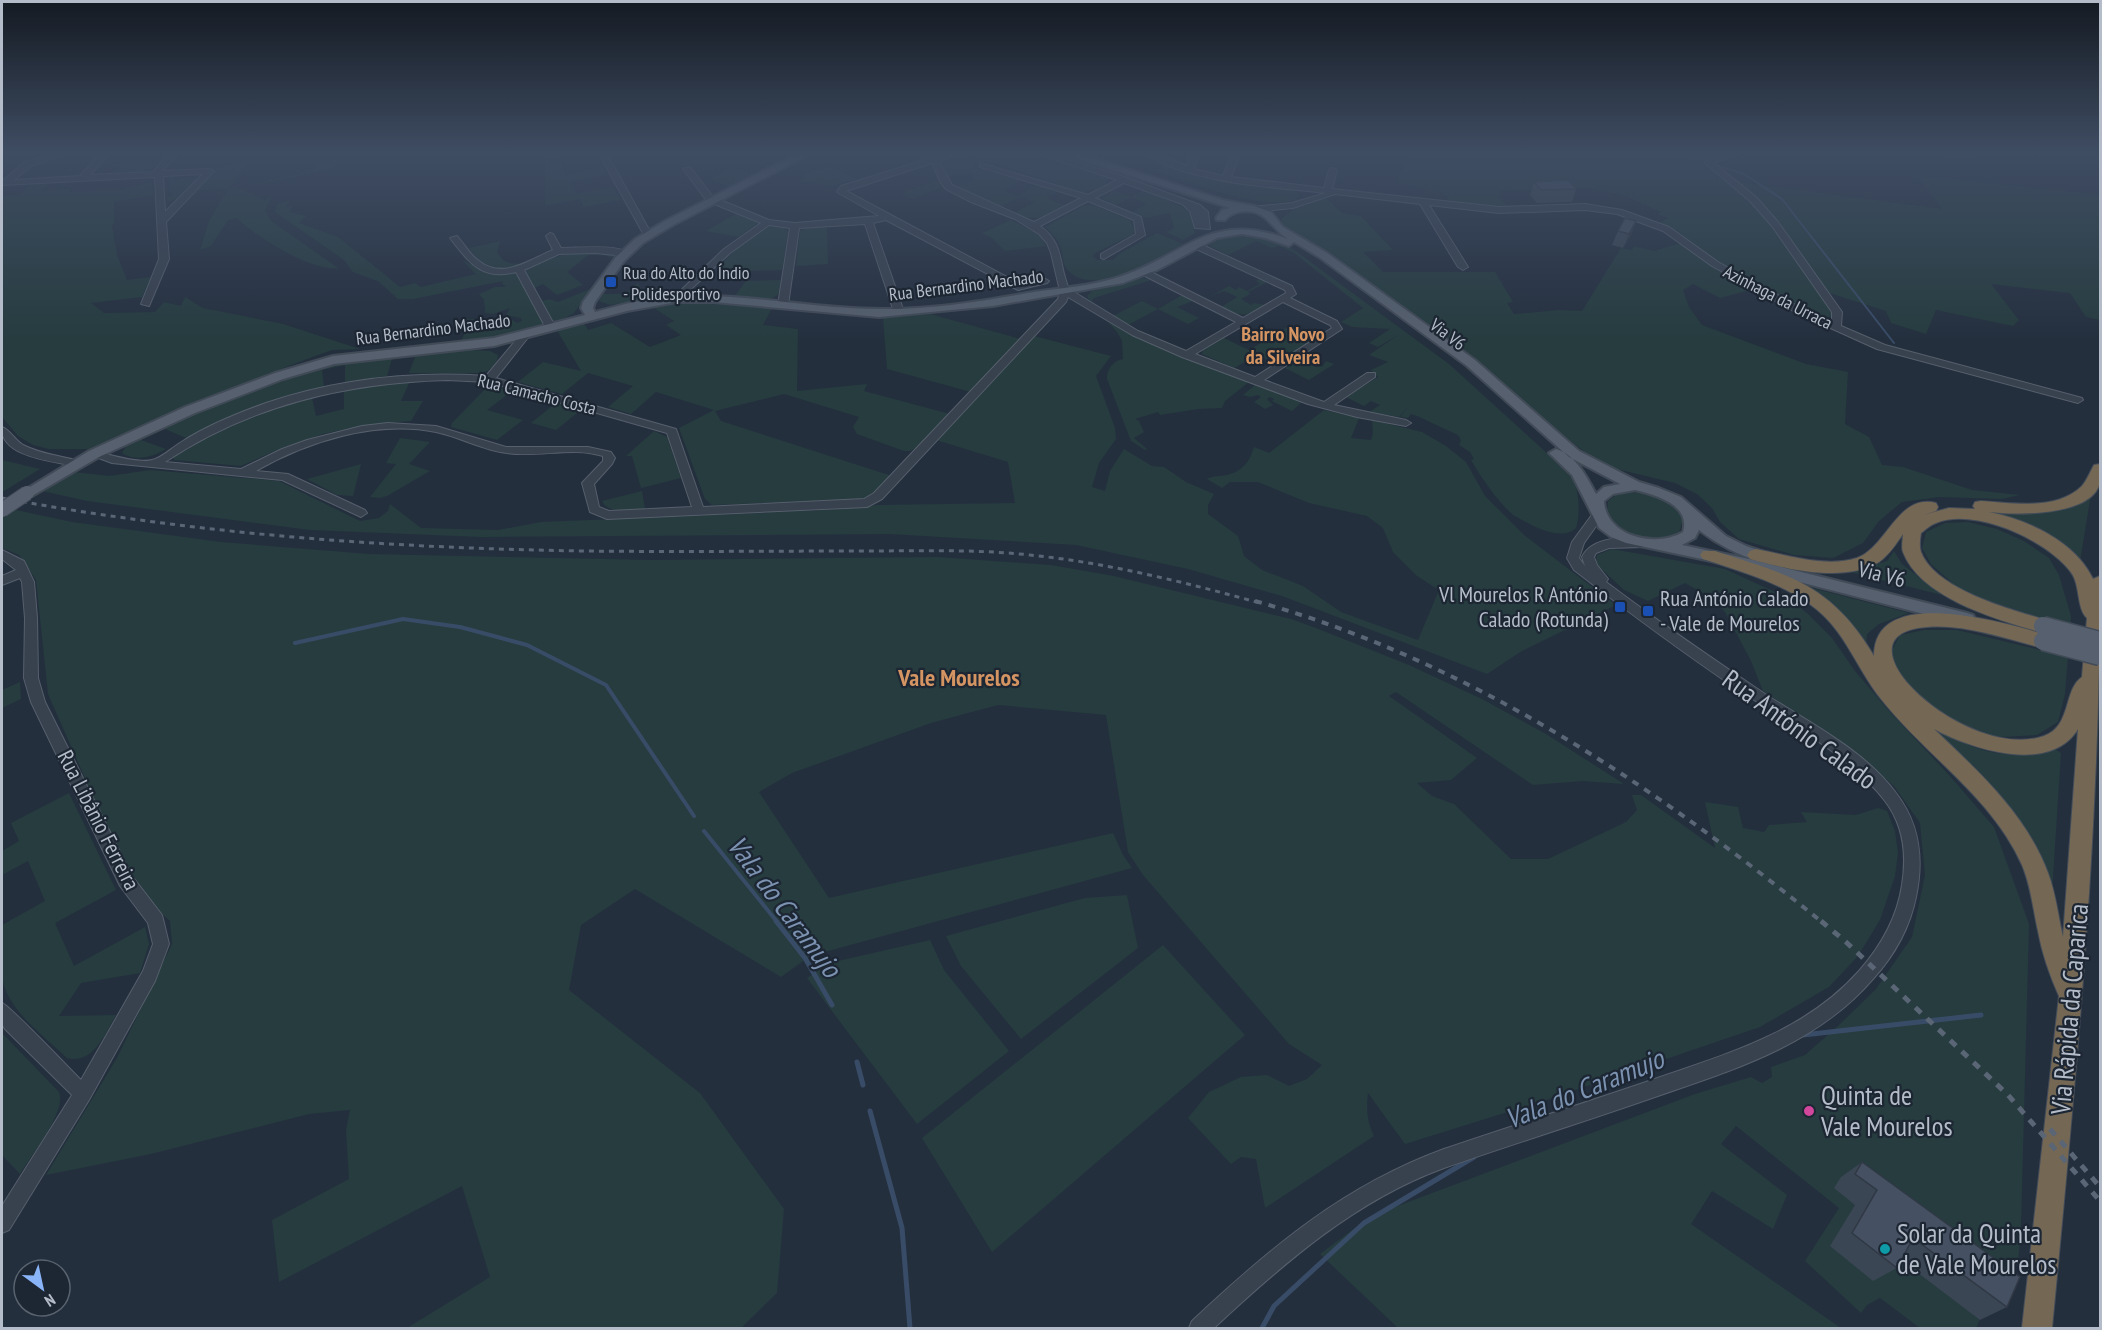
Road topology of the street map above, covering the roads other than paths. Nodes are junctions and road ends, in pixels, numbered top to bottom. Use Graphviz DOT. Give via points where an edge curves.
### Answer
graph roads {
  1 [pos="162,216"];
  2 [pos="167,216"];
  3 [pos="637,216"];
  4 [pos="686,216"];
  5 [pos="752,216"];
  6 [pos="1011,216"];
  7 [pos="1053,216"];
  8 [pos="1127,216"];
  9 [pos="1219,216"];
  10 [pos="1223,216"];
  11 [pos="1268,216"];
  12 [pos="1278,216"];
  13 [pos="1433,216"];
  14 [pos="1630,216"];
  15 [pos="1768,216"];
  16 [pos="885,217"];
  17 [pos="1221,219"];
  18 [pos="1272,220"];
  19 [pos="162,221"];
  20 [pos="868,221"];
  21 [pos="767,222"];
  22 [pos="795,226"];
  23 [pos="1033,226"];
  24 [pos="1244,231"];
  25 [pos="1214,235"];
  26 [pos="550,236"];
  27 [pos="648,236"];
  28 [pos="454,238"];
  29 [pos="1195,245"];
  30 [pos="558,251"];
  31 [pos="626,253"];
  32 [pos="1104,256"];
  33 [pos="1463,267"];
  34 [pos="519,270"];
  35 [pos="1144,272"];
  36 [pos="1044,281"];
  37 [pos="1065,291"];
  38 [pos="677,299"];
  39 [pos="1284,299"];
  40 [pos="146,304"];
  41 [pos="783,305"];
  42 [pos="899,312"];
  43 [pos="591,316"];
  44 [pos="1243,322"];
  45 [pos="1836,327"];
  46 [pos="551,328"];
  47 [pos="525,335"];
  48 [pos="494,342"];
  49 [pos="1186,355"];
  50 [pos="508,358"];
  51 [pos="1371,375"];
  52 [pos="489,379"];
  53 [pos="1256,381"];
  54 [pos="2078,400"];
  55 [pos="1325,406"];
  56 [pos="1406,423"];
  57 [pos="2,430"];
  58 [pos="94,454"];
  59 [pos="75,464"];
  60 [pos="153,465"];
  61 [pos="2100,469"];
  62 [pos="243,473"];
  63 [pos="1635,486"];
  64 [pos="2,510"];
  65 [pos="1687,510"];
  66 [pos="1597,511"];
  67 [pos="699,512"];
  68 [pos="361,513"];
  69 [pos="1647,544"];
  70 [pos="2,554"];
  71 [pos="1709,555"];
  72 [pos="1756,555"];
  73 [pos="24,571"];
  74 [pos="2,581"];
  75 [pos="2100,582"];
  76 [pos="1628,603"];
  77 [pos="2043,634"];
  78 [pos="2098,634"];
  79 [pos="2096,661"];
  80 [pos="2072,998"];
  81 [pos="2,1011"];
  82 [pos="83,1094"];
  83 [pos="2,1223"];
  84 [pos="1199,1329"];
  85 [pos="2037,1329"];
  1 -- 19 [label="street"];
  2 -- 19 [label="street"];
  3 -- 27 [label="street"];
  4 -- 27 [label="main road"];
  5 -- 21 [label="street"];
  6 -- 23 [label="street"];
  7 -- 23 [label="street"];
  8 -- 32 [label="street" via="1140,222 1141,234"];
  9 -- 17 [label="main road"];
  10 -- 17 [label="main road"];
  11 -- 18 [label="main road, Via V6"];
  12 -- 18 [label="street"];
  13 -- 33 [label="street"];
  14 -- 45 [label="street, Azinhaga da Urraca" via="1666,230 1715,264"];
  15 -- 45 [label="street" via="1837,312"];
  16 -- 20 [label="street"];
  16 -- 36 [label="street" via="1021,288"];
  17 -- 24 [label="main road" via="1228,227"];
  17 -- 25 [label="main road"];
  18 -- 24 [label="main road" via="1266,228"];
  18 -- 63 [label="main road, Via V6" via="1276,227 1323,255 1463,357 1574,454"];
  19 -- 40 [label="street" via="164,259"];
  20 -- 22 [label="street"];
  20 -- 42 [label="street"];
  21 -- 22 [label="street"];
  21 -- 38 [label="street" via="734,246"];
  22 -- 41 [label="street"];
  23 -- 37 [label="street" via="1052,244"];
  24 -- 25 [label="main road, Rua Bernardino Machado"];
  24 -- 66 [label="main road, Via V6" via="1274,237 1301,250 1454,363 1573,467"];
  25 -- 29 [label="main road, Rua Bernardino Machado"];
  26 -- 30 [label="street"];
  27 -- 31 [label="main road"];
  28 -- 34 [label="street" via="473,262 484,269"];
  29 -- 35 [label="main road, Rua Bernardino Machado"];
  29 -- 39 [label="street" via="1289,288 1291,294"];
  30 -- 31 [label="street"];
  30 -- 34 [label="street"];
  31 -- 43 [label="main road" via="588,305"];
  34 -- 46 [label="street"];
  35 -- 37 [label="main road, Rua Bernardino Machado"];
  35 -- 44 [label="street"];
  37 -- 42 [label="main road, Rua Bernardino Machado"];
  37 -- 49 [label="street" via="1135,333"];
  37 -- 67 [label="street" via="1063,300 873,500 861,504"];
  38 -- 41 [label="main road, Rua Bernardino Machado"];
  38 -- 43 [label="main road, Rua Bernardino Machado"];
  39 -- 44 [label="street"];
  39 -- 53 [label="street" via="1329,320 1337,329"];
  41 -- 42 [label="main road, Rua Bernardino Machado"];
  43 -- 46 [label="main road, Rua Bernardino Machado"];
  44 -- 49 [label="street"];
  45 -- 54 [label="street, Azinhaga da Urraca" via="1881,347"];
  46 -- 47 [label="main road, Rua Bernardino Machado"];
  47 -- 48 [label="main road, Rua Bernardino Machado"];
  47 -- 50 [label="street"];
  48 -- 50 [label="street" via="505,350"];
  48 -- 58 [label="main road, Rua Bernardino Machado" via="365,356 307,367 190,410"];
  49 -- 53 [label="street"];
  50 -- 52 [label="street"];
  51 -- 55 [label="street"];
  52 -- 60 [label="street, Rua Camacho Costa" via="418,376 321,392 237,418 177,447"];
  52 -- 67 [label="street, Rua Camacho Costa" via="672,431"];
  53 -- 55 [label="street"];
  55 -- 56 [label="street"];
  57 -- 59 [label="street" via="14,446 25,452"];
  58 -- 59 [label="main road, Rua Bernardino Machado"];
  58 -- 60 [label="street"];
  59 -- 64 [label="main road, Rua Bernardino Machado, bridge"];
  60 -- 62 [label="street"];
  61 -- 72 [label="highway" via="2086,491 2049,506 1949,505 1921,509 1906,516 1881,552 1866,562 1826,566"];
  62 -- 67 [label="street" via="274,456 323,439 421,426 513,451 607,454 608,462 588,483 592,505 598,513"];
  62 -- 68 [label="street" via="284,477"];
  63 -- 65 [label="main road, Via V6" via="1664,494"];
  63 -- 66 [label="main road" via="1604,492 1597,500"];
  65 -- 69 [label="main road" via="1693,527 1686,538 1671,544"];
  65 -- 72 [label="main road, Via V6" via="1720,540"];
  66 -- 69 [label="main road, Via V6" via="1613,531"];
  66 -- 76 [label="street, Rua António Calado" via="1573,558 1583,572"];
  69 -- 71 [label="main road, Via V6"];
  69 -- 76 [label="street, Rua António Calado" via="1606,543 1594,547 1589,554 1592,570"];
  70 -- 73 [label="street" via="20,564"];
  71 -- 77 [label="main road, Via V6"];
  71 -- 80 [label="highway" via="1791,585 1827,608 1847,630 1893,700 1982,786 2032,861"];
  72 -- 77 [label="main road, Via V6"];
  73 -- 74 [label="street"];
  73 -- 82 [label="street, Rua Libânio Ferreira" via="31,607 31,678 38,702 126,881 156,920 160,932 161,944 154,966"];
  75 -- 78 [label="highway, Via Rápida da Caparica"];
  76 -- 84 [label="street, Rua António Calado" via="1841,751 1891,798 1911,834 1914,870 1898,927 1883,954 1838,1005 1779,1043 1457,1153 1394,1179 1302,1237"];
  77 -- 78 [label="main road, Via V6, bridge"];
  77 -- 78 [label="highway" via="1941,584 1915,558 1910,543 1912,531 1930,516 1959,513 2000,520 2034,534 2063,552 2084,577"];
  77 -- 79 [label="main road, Via V6, bridge"];
  77 -- 79 [label="highway" via="1919,620 1891,631 1883,644 1882,659 1896,687 1924,712 1973,738 2019,747 2051,742 2066,731"];
  78 -- 79 [label="highway, Via Rápida da Caparica"];
  79 -- 80 [label="highway, Via Rápida da Caparica"];
  80 -- 85 [label="highway, Via Rápida da Caparica"];
  81 -- 82 [label="street"];
  82 -- 83 [label="street, Rua Libânio Ferreira"];
}
